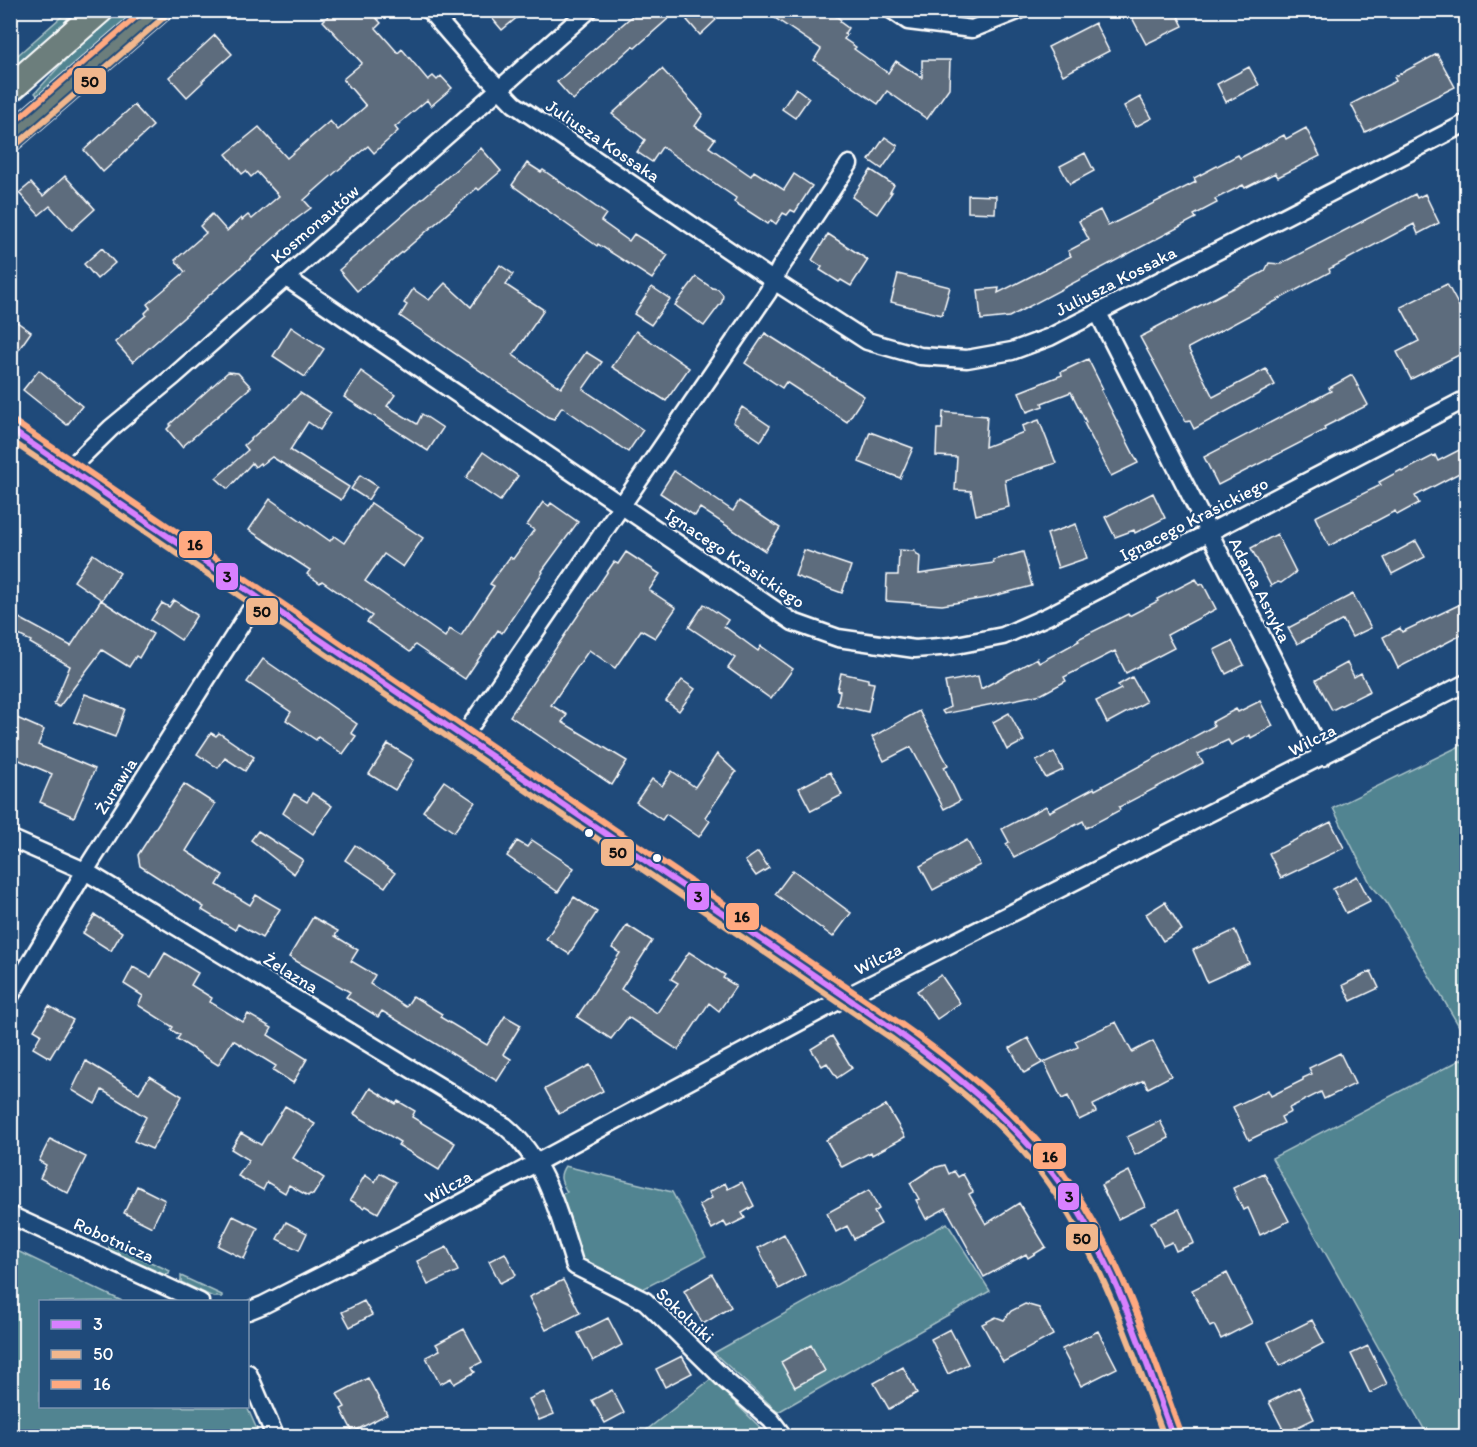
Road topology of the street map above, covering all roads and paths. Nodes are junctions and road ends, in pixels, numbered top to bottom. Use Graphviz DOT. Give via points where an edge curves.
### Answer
graph roads {
  1 [pos="158,10"];
  2 [pos="429,10"];
  3 [pos="589,10"];
  4 [pos="892,10"];
  5 [pos="1020,10"];
  6 [pos="94,12"];
  7 [pos="10,89"];
  8 [pos="500,90"];
  9 [pos="1467,123"];
  10 [pos="10,138"];
  11 [pos="849,164"];
  12 [pos="285,277"];
  13 [pos="774,281"];
  14 [pos="1098,313"];
  15 [pos="1467,399"];
  16 [pos="10,429"];
  17 [pos="69,469"];
  18 [pos="621,505"];
  19 [pos="1209,533"];
  20 [pos="258,598"];
  21 [pos="1467,683"];
  22 [pos="463,737"];
  23 [pos="1323,757"];
  24 [pos="10,838"];
  25 [pos="85,871"];
  26 [pos="10,996"];
  27 [pos="846,997"];
  28 [pos="537,1162"];
  29 [pos="10,1215"];
  30 [pos="196,1300"];
  31 [pos="249,1311"];
  32 [pos="249,1375"];
  33 [pos="274,1437"];
  34 [pos="783,1437"];
  35 [pos="1173,1437"];
  1 -- 10 [label="main road"];
  2 -- 8 [label="street, Juliusza Kossaka"];
  3 -- 8 [label="street, Kosmonautów"];
  4 -- 5 [label="street" via="908,21 972,29"];
  6 -- 7 [label="main road"];
  8 -- 12 [label="street, Kosmonautów"];
  8 -- 13 [label="street, Juliusza Kossaka" via="514,104"];
  9 -- 14 [label="street, Juliusza Kossaka"];
  11 -- 13 [label="street"];
  12 -- 17 [label="street, Kosmonautów"];
  12 -- 18 [label="street, Ignacego Krasickiego"];
  13 -- 14 [label="street, Juliusza Kossaka" via="867,341 920,356 967,359 1012,351"];
  13 -- 18 [label="street"];
  14 -- 19 [label="street, Adama Asnyka"];
  15 -- 19 [label="street, Ignacego Krasickiego"];
  16 -- 17 [label="street"];
  17 -- 20 [label="street"];
  18 -- 19 [label="street, Ignacego Krasickiego" via="793,622 838,638 915,649 1003,636"];
  18 -- 22 [label="street"];
  19 -- 23 [label="street, Adama Asnyka"];
  20 -- 22 [label="street"];
  20 -- 25 [label="street, Żurawia"];
  21 -- 23 [label="street, Wilcza"];
  22 -- 27 [label="street"];
  23 -- 27 [label="street, Wilcza"];
  24 -- 25 [label="street, Żelazna"];
  25 -- 26 [label="street, Żurawia"];
  25 -- 28 [label="street, Żelazna" via="505,1126"];
  27 -- 28 [label="street, Wilcza"];
  27 -- 35 [label="street" via="968,1085 1059,1183 1091,1234 1119,1294"];
  28 -- 31 [label="street, Wilcza"];
  28 -- 34 [label="street, Sokolniki" via="553,1197 575,1266 645,1301 771,1420"];
  29 -- 30 [label="street, Robotnicza"];
  32 -- 33 [label="street"];
}
